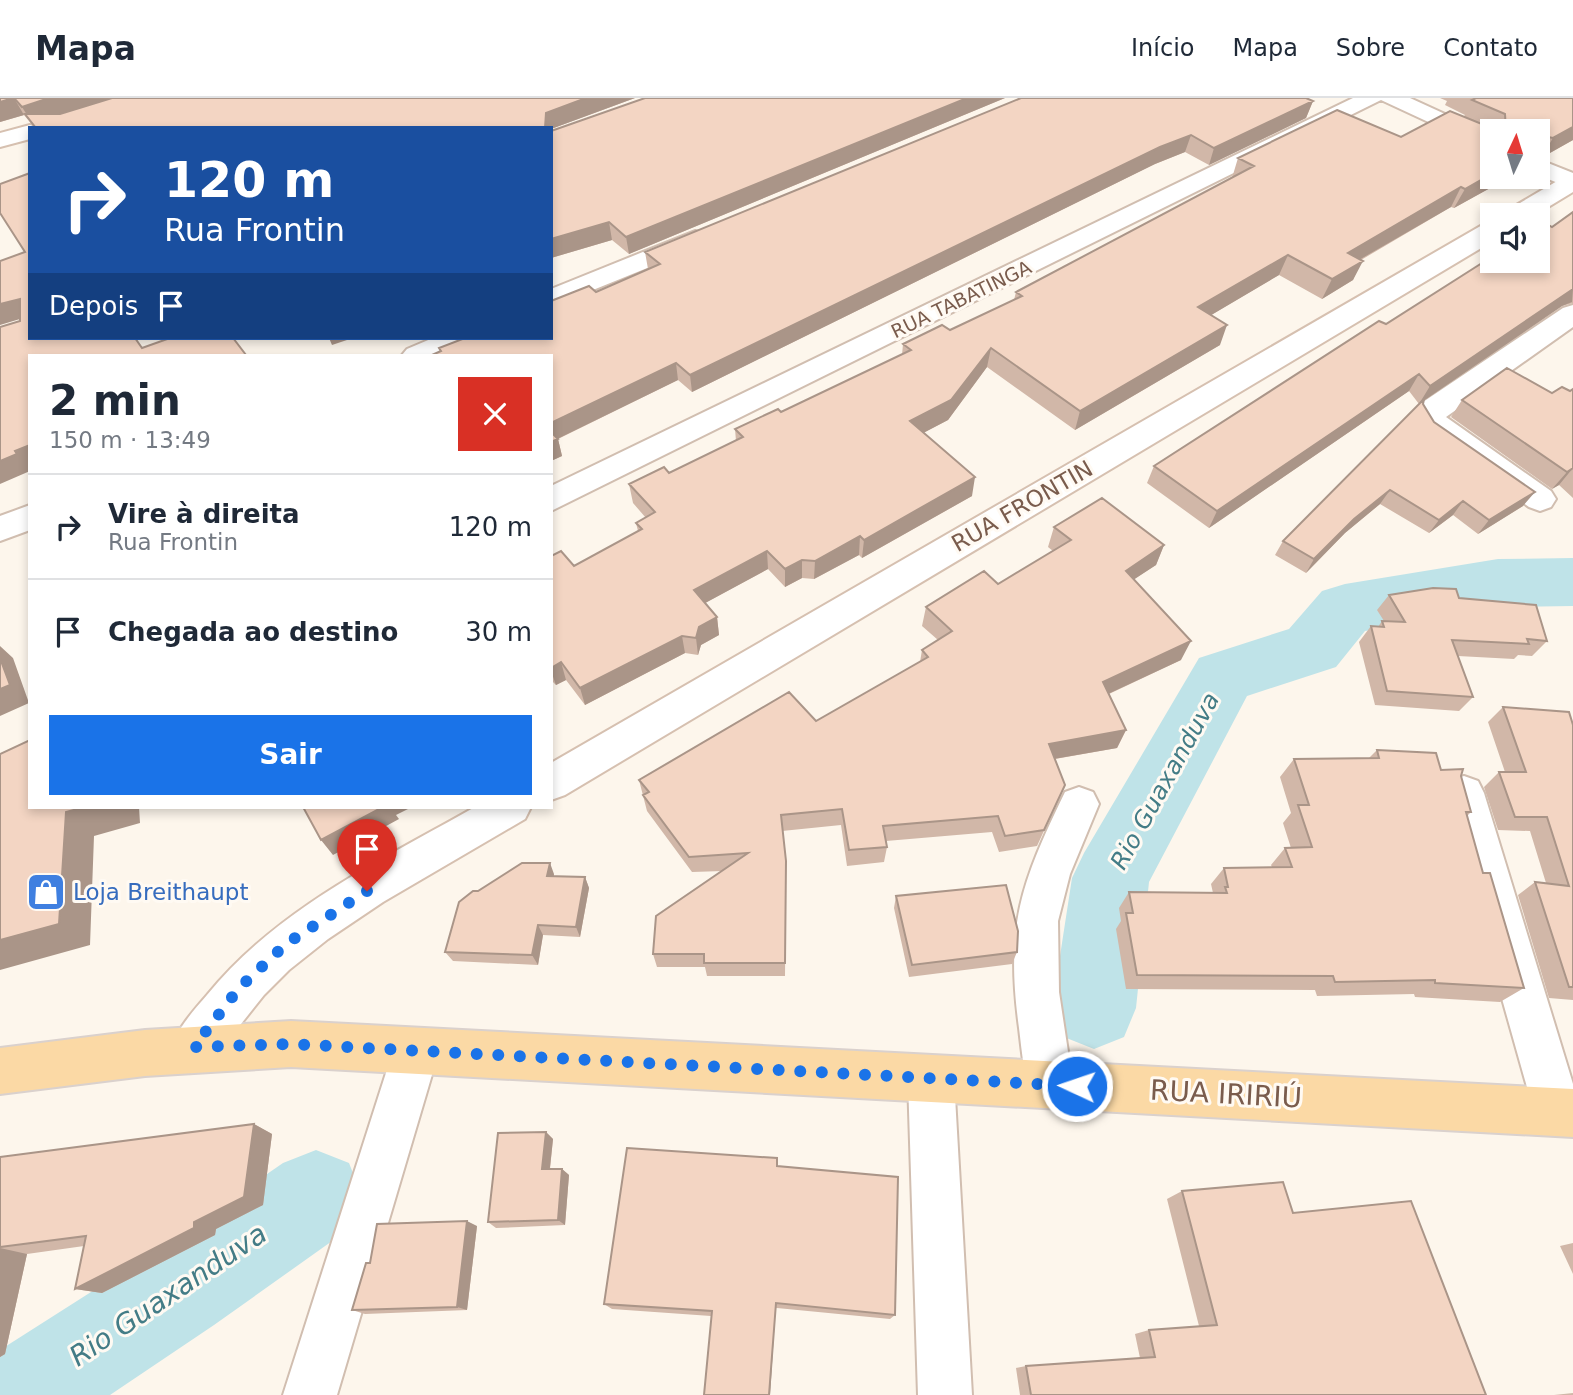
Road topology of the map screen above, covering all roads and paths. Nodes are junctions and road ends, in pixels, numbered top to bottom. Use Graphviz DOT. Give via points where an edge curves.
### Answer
graph roads {
  1 [pos="1371,98"];
  2 [pos="1391,98"];
  3 [pos="28,133"];
  4 [pos="1480,139"];
  5 [pos="0,141"];
  6 [pos="1550,171"];
  7 [pos="1573,182"];
  8 [pos="1537,203"];
  9 [pos="716,230"];
  10 [pos="1480,237"];
  11 [pos="553,298"];
  12 [pos="1573,314"];
  13 [pos="453,340"];
  14 [pos="418,354"];
  15 [pos="553,499"];
  16 [pos="1540,499"];
  17 [pos="553,782"];
  18 [pos="1464,793"];
  19 [pos="1079,804"];
  20 [pos="508,809"];
  21 [pos="194,1047"];
  22 [pos="416,1051"];
  23 [pos="0,1071"];
  24 [pos="931,1079"];
  25 [pos="1050,1085"];
  26 [pos="1566,1113"];
  27 [pos="310,1395"];
  28 [pos="945,1395"];
  1 -- 15 [label="street, RUA TABATINGA"];
  2 -- 4 [label="street"];
  3 -- 5 [label="street"];
  6 -- 7 [label="street"];
  7 -- 8 [label="street"];
  9 -- 11 [label="street"];
  10 -- 17 [label="street, RUA FRONTIN"];
  12 -- 16 [label="street" via="1434,409 1431,417 1437,427"];
  13 -- 14 [label="street"];
  18 -- 26 [label="street"];
  19 -- 25 [label="street" via="1041,900 1036,939 1036,978"];
  20 -- 21 [label="street" via="286,944 239,988"];
  21 -- 22 [label="main road, RUA IRIRIÚ" via="291,1044"];
  21 -- 23 [label="main road, RUA IRIRIÚ"];
  22 -- 24 [label="main road, RUA IRIRIÚ"];
  22 -- 27 [label="street"];
  24 -- 25 [label="main road, RUA IRIRIÚ"];
  24 -- 28 [label="street"];
  25 -- 26 [label="main road, RUA IRIRIÚ"];
}
